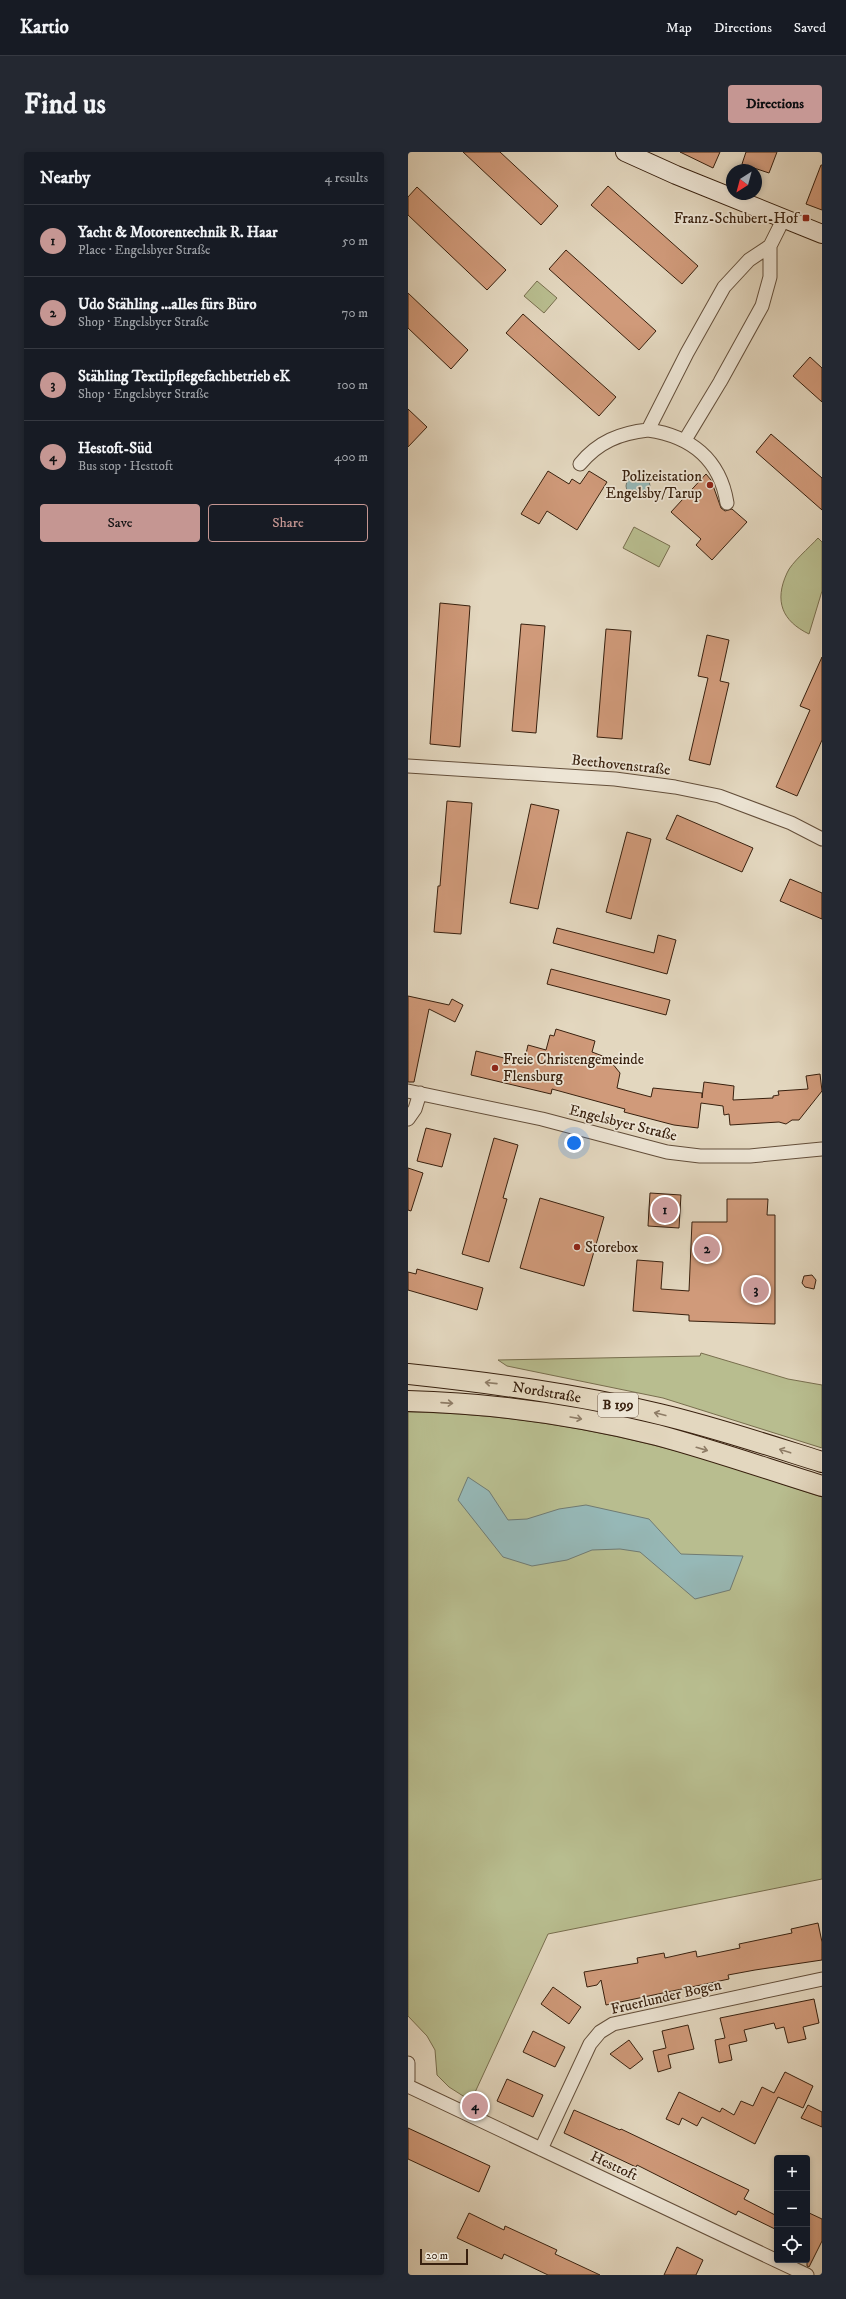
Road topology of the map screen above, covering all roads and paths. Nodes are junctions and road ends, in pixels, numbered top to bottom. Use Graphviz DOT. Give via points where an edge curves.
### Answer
graph roads {
  1 [pos="625,152"];
  2 [pos="784,218"];
  3 [pos="822,234"];
  4 [pos="770,246"];
  5 [pos="648,430"];
  6 [pos="685,440"];
  7 [pos="580,464"];
  8 [pos="727,503"];
  9 [pos="408,766"];
  10 [pos="822,839"];
  11 [pos="414,1092"];
  12 [pos="408,1119"];
  13 [pos="822,1149"];
  14 [pos="408,1374"];
  15 [pos="408,1401"];
  16 [pos="822,1462"];
  17 [pos="822,1486"];
  18 [pos="822,1979"];
  19 [pos="408,2063"];
  20 [pos="408,2080"];
  21 [pos="408,2086"];
  22 [pos="541,2150"];
  23 [pos="807,2275"];
  1 -- 2 [label="street"];
  2 -- 3 [label="street"];
  2 -- 4 [label="street"];
  4 -- 5 [label="street" via="749,260 724,287 687,352"];
  4 -- 6 [label="street" via="770,276 762,306"];
  5 -- 6 [label="street" via="667,432"];
  5 -- 7 [label="street" via="613,437 593,450"];
  6 -- 8 [label="street" via="706,456 722,481"];
  9 -- 10 [label="street, Beethovenstraße" via="615,779 674,787 719,796 791,823"];
  11 -- 12 [label="street, Engelsbyer Straße" via="415,1109"];
  11 -- 13 [label="street, Engelsbyer Straße" via="542,1118 667,1152 700,1156 750,1156"];
  16 -- 14 [label="main road, Nordstraße / B 199, one-way" via="660,1414 588,1398 504,1384"];
  15 -- 17 [label="main road, Nordstraße / B 199, one-way" via="503,1407 578,1418 657,1435"];
  18 -- 22 [label="street, Fruerlunder Bogen" via="613,2024 600,2032 590,2044"];
  19 -- 20 [label="street"];
  21 -- 22 [label="street, Hesttoft"];
  22 -- 23 [label="street, Hesttoft"];
}
